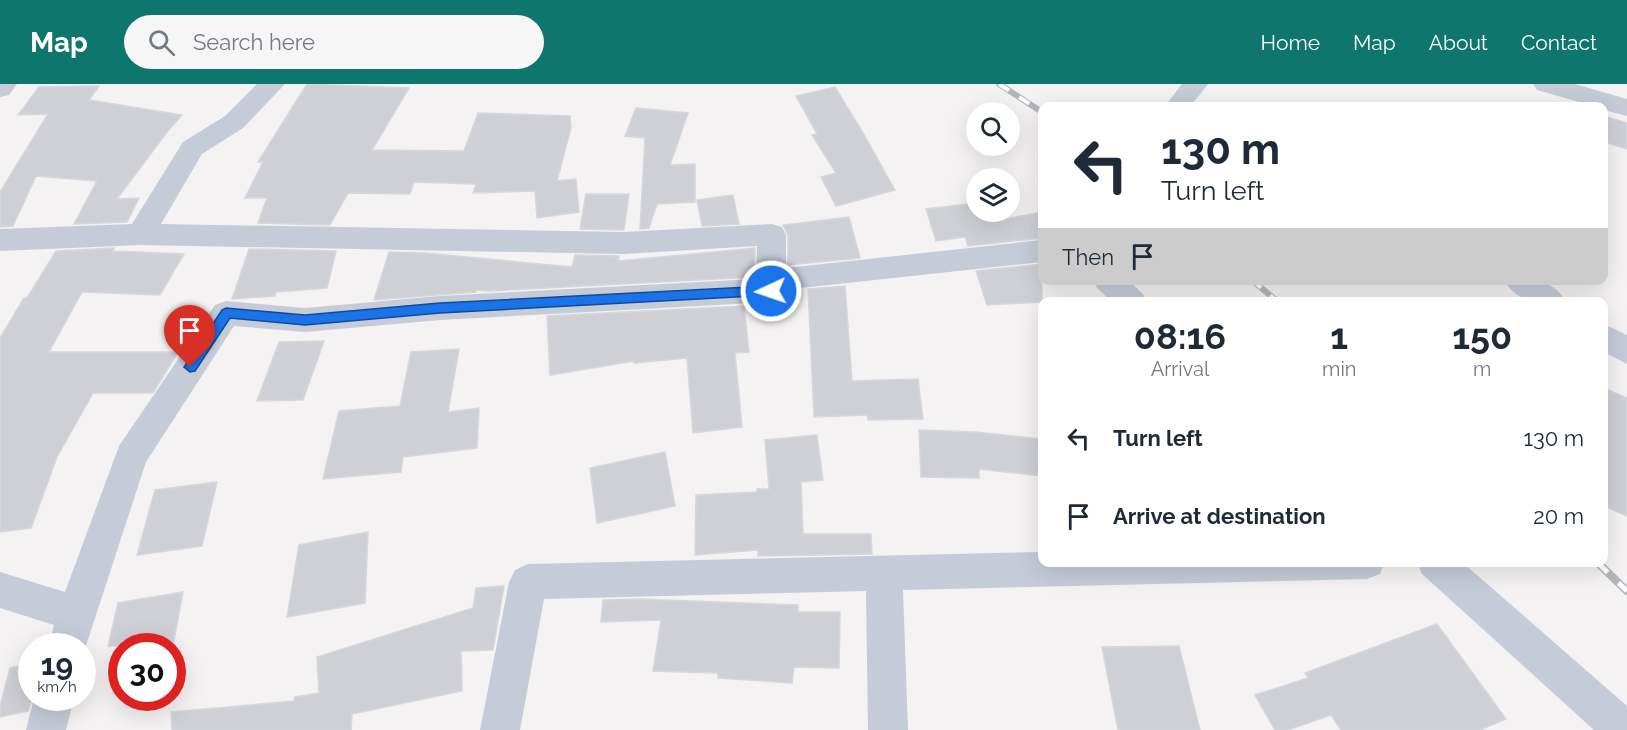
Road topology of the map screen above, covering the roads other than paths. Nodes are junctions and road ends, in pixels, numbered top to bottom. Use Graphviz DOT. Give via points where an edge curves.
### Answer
graph roads {
  1 [pos="4,84"];
  2 [pos="272,84"];
  3 [pos="1196,84"];
  4 [pos="1546,84"];
  5 [pos="0,89"];
  6 [pos="1181,102"];
  7 [pos="1607,102"];
  8 [pos="1608,102"];
  9 [pos="1627,108"];
  10 [pos="141,234"];
  11 [pos="0,240"];
  12 [pos="1038,250"];
  13 [pos="1113,285"];
  14 [pos="1526,285"];
  15 [pos="771,291"];
  16 [pos="1127,297"];
  17 [pos="1544,297"];
  18 [pos="1608,339"];
  19 [pos="1627,351"];
  20 [pos="1147,567"];
  21 [pos="1441,567"];
  22 [pos="884,573"];
  23 [pos="0,590"];
  24 [pos="72,630"];
  25 [pos="51,711"];
  26 [pos="46,730"];
  27 [pos="500,730"];
  28 [pos="888,730"];
  29 [pos="1624,730"];
  1 -- 5 [label="street"];
  2 -- 10 [label="street" via="234,122 192,148"];
  3 -- 6 [label="street"];
  4 -- 7 [label="street"];
  8 -- 9 [label="street"];
  10 -- 11 [label="street"];
  10 -- 15 [label="street" via="624,243 772,235"];
  12 -- 15 [label="street" via="795,277"];
  13 -- 16 [label="street"];
  14 -- 17 [label="street"];
  15 -- 24 [label="street" via="440,308 305,320 226,313 131,456"];
  18 -- 19 [label="street"];
  20 -- 22 [label="street"];
  21 -- 29 [label="street"];
  22 -- 27 [label="street" via="528,582"];
  22 -- 28 [label="street"];
  23 -- 24 [label="street"];
  25 -- 26 [label="street"];
}
